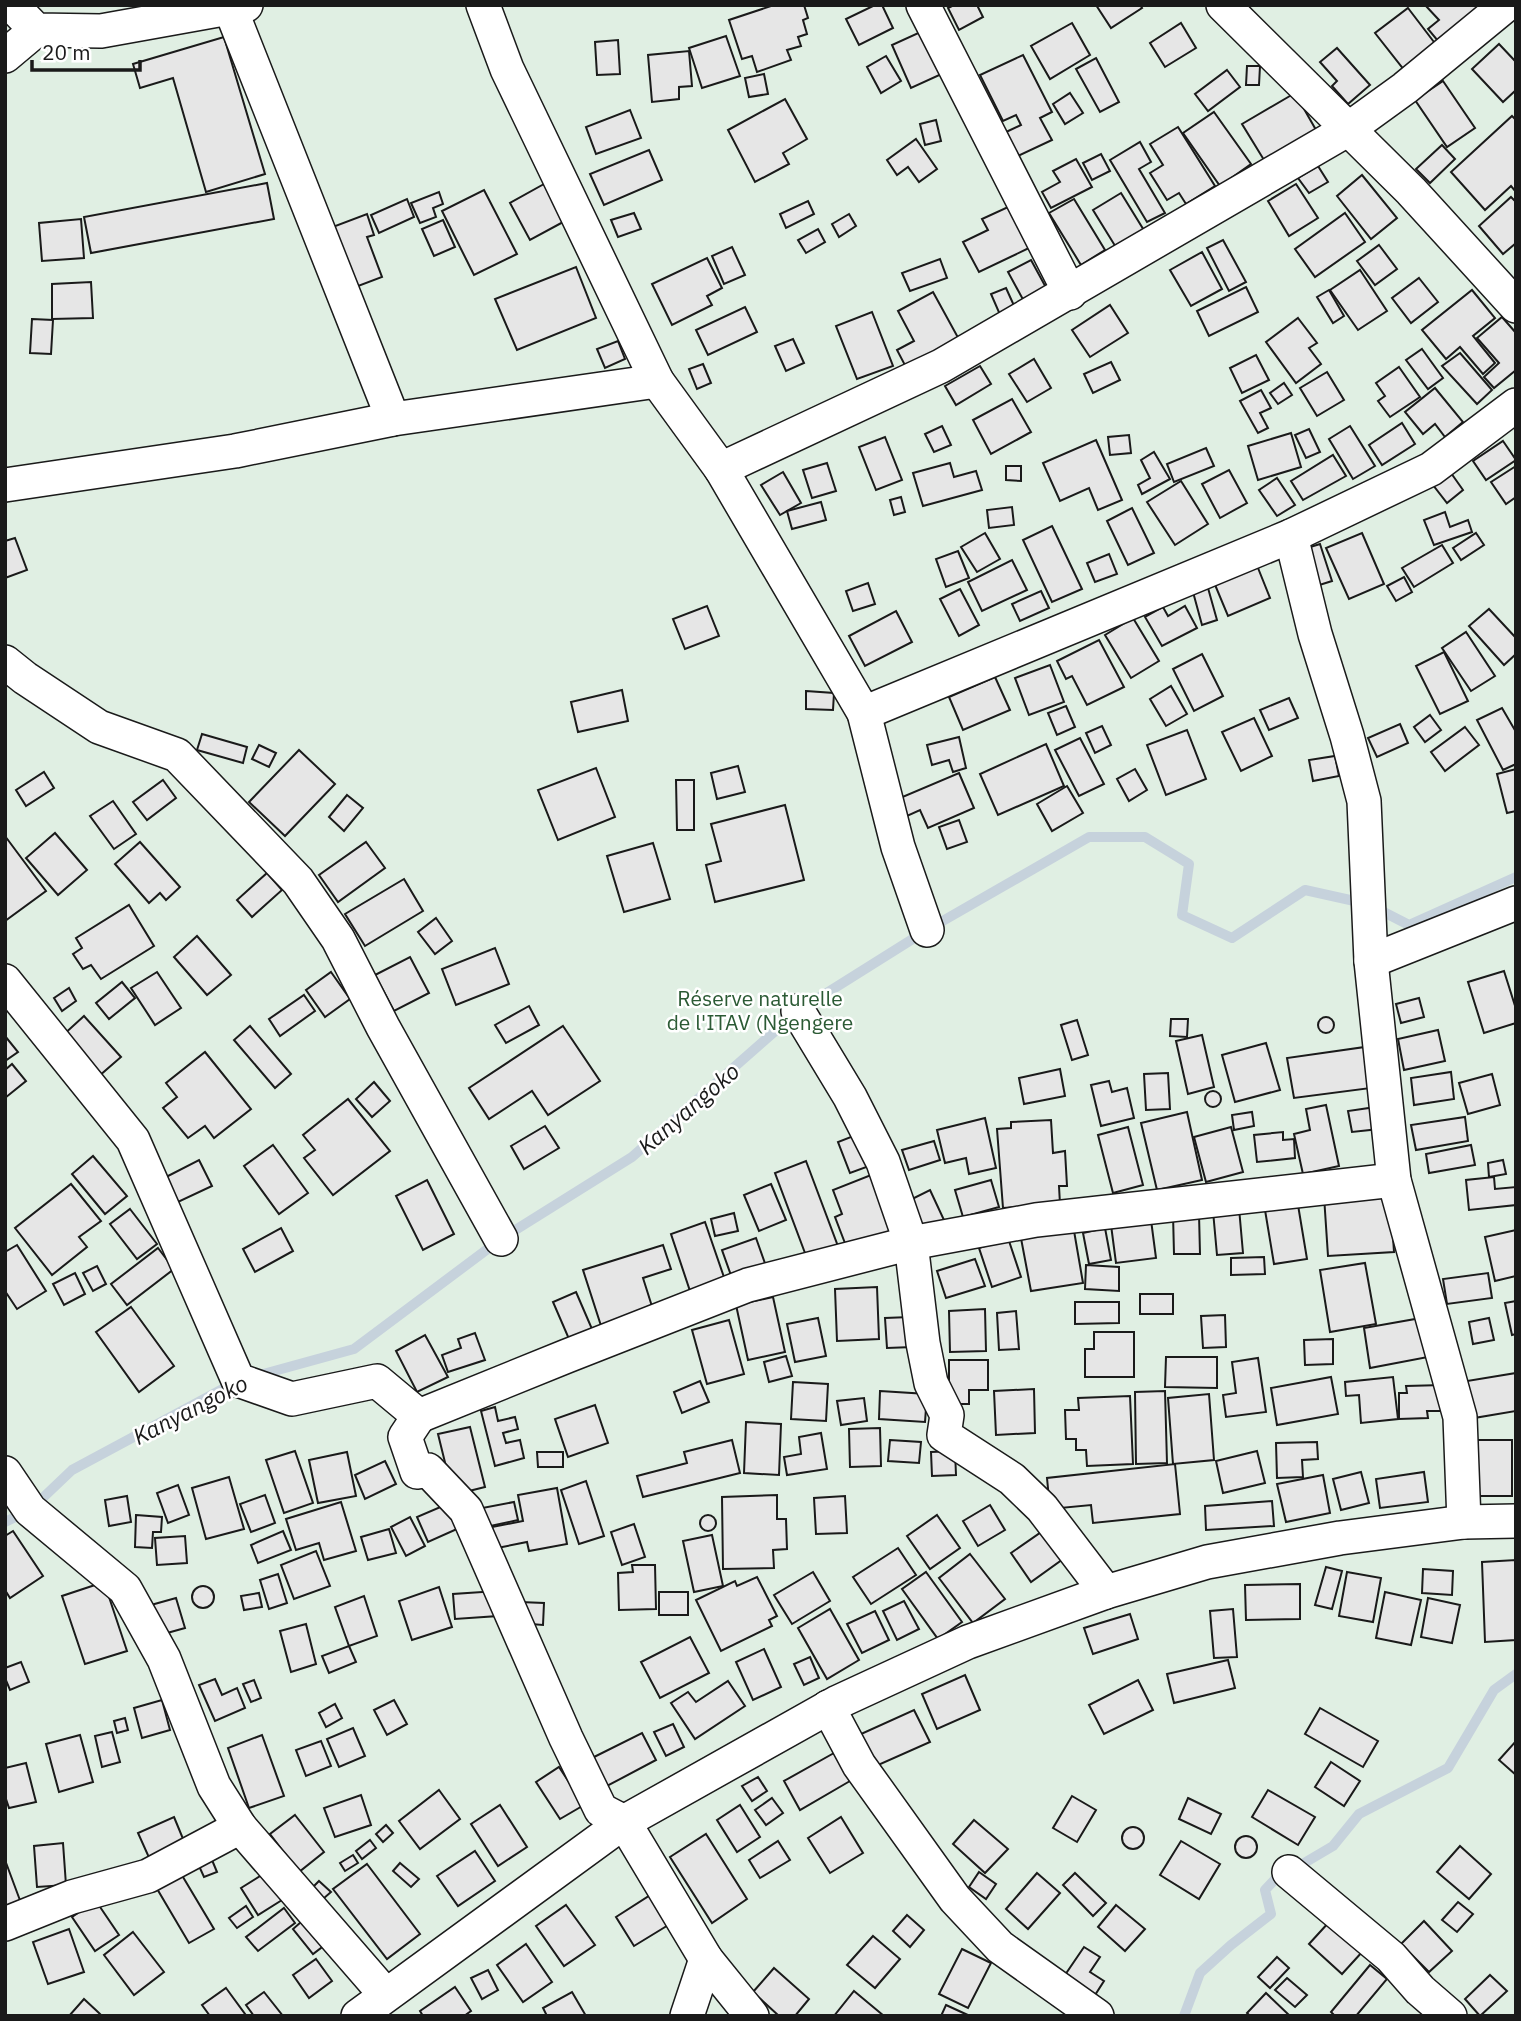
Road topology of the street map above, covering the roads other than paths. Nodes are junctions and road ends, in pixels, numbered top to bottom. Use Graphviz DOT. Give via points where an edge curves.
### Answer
graph roads {
  1 [pos="12,5"];
  2 [pos="483,5"];
  3 [pos="923,5"];
  4 [pos="1223,5"];
  5 [pos="1506,5"];
  6 [pos="236,7"];
  7 [pos="36,30"];
  8 [pos="5,55"];
  9 [pos="1347,130"];
  10 [pos="1070,293"];
  11 [pos="1516,306"];
  12 [pos="657,381"];
  13 [pos="1516,405"];
  14 [pos="393,419"];
  15 [pos="721,469"];
  16 [pos="5,485"];
  17 [pos="1291,536"];
  18 [pos="5,662"];
  19 [pos="864,713"];
  20 [pos="1516,903"];
  21 [pos="926,930"];
  22 [pos="1371,961"];
  23 [pos="5,981"];
  24 [pos="798,1012"];
  25 [pos="1394,1180"];
  26 [pos="501,1239"];
  27 [pos="911,1243"];
  28 [pos="419,1416"];
  29 [pos="5,1473"];
  30 [pos="1516,1521"];
  31 [pos="1464,1522"];
  32 [pos="1106,1592"];
  33 [pos="828,1707"];
  34 [pos="624,1822"];
  35 [pos="240,1826"];
  36 [pos="1289,1872"];
  37 [pos="5,1924"];
  38 [pos="706,1959"];
  39 [pos="385,1994"];
  40 [pos="1446,2015"];
  41 [pos="358,2016"];
  42 [pos="687,2016"];
  43 [pos="752,2016"];
  44 [pos="1097,2016"];
  1 -- 7 [label="street"];
  2 -- 12 [label="street" via="507,69"];
  3 -- 10 [label="street"];
  4 -- 9 [label="street"];
  5 -- 9 [label="street"];
  6 -- 7 [label="street" via="101,31"];
  6 -- 14 [label="street"];
  7 -- 8 [label="street"];
  9 -- 10 [label="street"];
  9 -- 11 [label="street" via="1411,191"];
  10 -- 15 [label="street" via="941,366"];
  12 -- 14 [label="street"];
  12 -- 15 [label="street"];
  13 -- 17 [label="street" via="1431,468"];
  14 -- 16 [label="street" via="235,451"];
  15 -- 19 [label="street"];
  17 -- 19 [label="street"];
  17 -- 22 [label="street" via="1364,801"];
  18 -- 26 [label="street" via="99,727 177,755 298,881 338,939"];
  19 -- 21 [label="street" via="898,847"];
  20 -- 22 [label="street"];
  22 -- 25 [label="street"];
  23 -- 28 [label="street" via="133,1140 238,1380 292,1399 377,1381"];
  24 -- 27 [label="street" via="883,1162"];
  25 -- 27 [label="street" via="1036,1220"];
  25 -- 31 [label="street" via="1460,1417"];
  27 -- 28 [label="street" via="748,1285"];
  27 -- 32 [label="street" via="931,1383 947,1415 944,1435 1012,1479 1042,1508"];
  28 -- 34 [label="street" via="405,1437 417,1472 428,1470 466,1510 601,1810"];
  29 -- 35 [label="street" via="30,1510 125,1589 164,1659 214,1786"];
  30 -- 31 [label="street"];
  31 -- 32 [label="street" via="1207,1562"];
  32 -- 33 [label="street" via="968,1642"];
  33 -- 34 [label="street"];
  33 -- 44 [label="street" via="859,1765 955,1899 1000,1947"];
  34 -- 38 [label="street"];
  34 -- 39 [label="street"];
  35 -- 37 [label="street" via="148,1876 72,1897"];
  35 -- 39 [label="street"];
  36 -- 40 [label="street" via="1391,1957"];
  38 -- 42 [label="street"];
  38 -- 43 [label="street"];
  39 -- 41 [label="street"];
}
